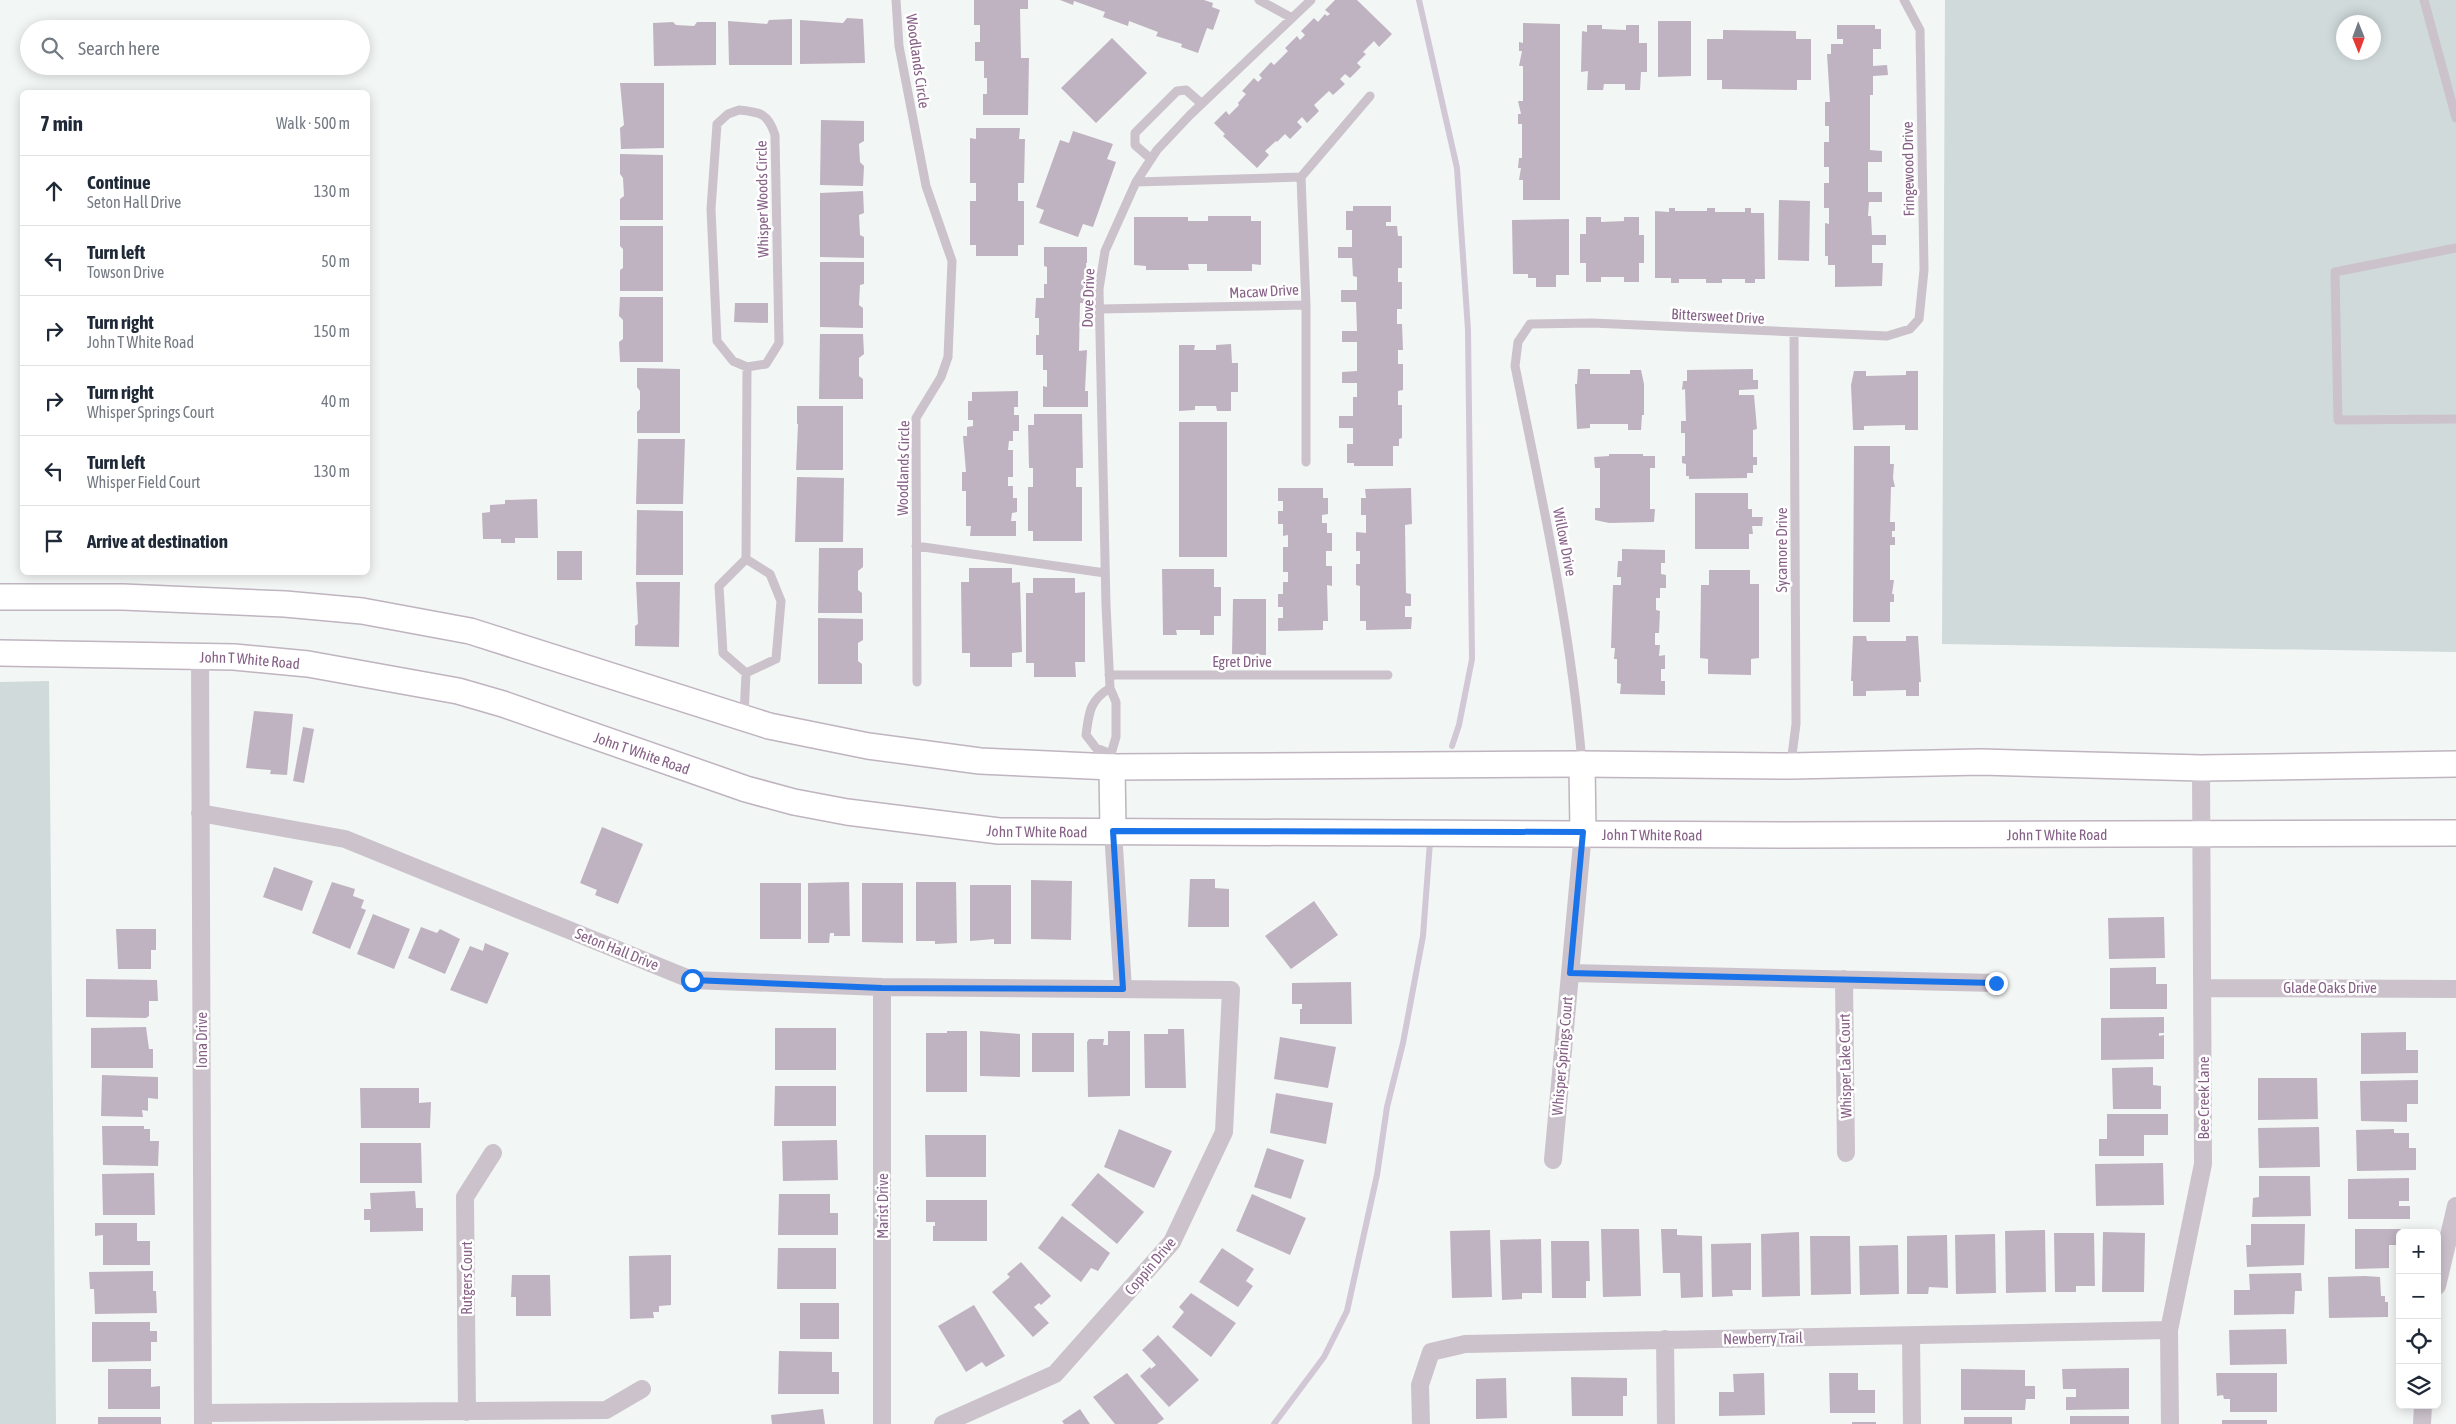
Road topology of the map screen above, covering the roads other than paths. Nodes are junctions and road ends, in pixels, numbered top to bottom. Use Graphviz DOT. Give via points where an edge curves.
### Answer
graph roads {
  1 [pos="896,0"];
  2 [pos="1260,0"];
  3 [pos="1311,0"];
  4 [pos="2424,0"];
  5 [pos="1906,4"];
  6 [pos="1292,18"];
  7 [pos="1370,96"];
  8 [pos="1202,104"];
  9 [pos="2456,118"];
  10 [pos="1151,159"];
  11 [pos="1301,177"];
  12 [pos="1136,182"];
  13 [pos="2456,248"];
  14 [pos="1306,305"];
  15 [pos="1100,309"];
  16 [pos="1527,329"];
  17 [pos="1910,329"];
  18 [pos="1794,334"];
  19 [pos="747,367"];
  20 [pos="2456,419"];
  21 [pos="1306,462"];
  22 [pos="916,546"];
  23 [pos="746,559"];
  24 [pos="1105,573"];
  25 [pos="0,597"];
  26 [pos="0,653"];
  27 [pos="200,656"];
  28 [pos="746,673"];
  29 [pos="1388,675"];
  30 [pos="1109,676"];
  31 [pos="917,682"];
  32 [pos="1110,688"];
  33 [pos="744,718"];
  34 [pos="1111,761"];
  35 [pos="1582,764"];
  36 [pos="2456,764"];
  37 [pos="1791,766"];
  38 [pos="2201,768"];
  39 [pos="200,813"];
  40 [pos="1113,831"];
  41 [pos="1583,832"];
  42 [pos="2200,833"];
  43 [pos="2456,833"];
  44 [pos="1570,973"];
  45 [pos="1844,979"];
  46 [pos="1996,983"];
  47 [pos="882,988"];
  48 [pos="2203,988"];
  49 [pos="1123,989"];
  50 [pos="2456,989"];
  51 [pos="1231,990"];
  52 [pos="493,1152"];
  53 [pos="1846,1153"];
  54 [pos="1553,1160"];
  55 [pos="2456,1206"];
  56 [pos="2440,1274"];
  57 [pos="2169,1330"];
  58 [pos="1911,1336"];
  59 [pos="1664,1339"];
  60 [pos="642,1389"];
  61 [pos="2423,1409"];
  62 [pos="467,1412"];
  63 [pos="203,1418"];
  64 [pos="882,1424"];
  65 [pos="943,1424"];
  66 [pos="1421,1424"];
  67 [pos="1666,1424"];
  68 [pos="1912,1424"];
  69 [pos="2170,1424"];
  70 [pos="2422,1424"];
  1 -- 22 [label="lane, Woodlands Circle" via="899,46 926,186 952,261 948,357 941,377 916,418"];
  2 -- 6 [label="lane"];
  3 -- 6 [label="lane, Dove Drive"];
  4 -- 9 [label="lane"];
  5 -- 17 [label="lane, Fringewood Drive" via="1920,30 1924,270 1919,319"];
  6 -- 8 [label="lane, Dove Drive"];
  7 -- 11 [label="lane"];
  8 -- 10 [label="lane, Dove Drive"];
  8 -- 10 [label="lane" via="1186,90 1177,91 1135,133 1135,145"];
  10 -- 12 [label="lane, Dove Drive"];
  11 -- 12 [label="lane"];
  11 -- 14 [label="lane, Macaw Drive"];
  12 -- 15 [label="lane, Dove Drive" via="1105,251 1099,289"];
  13 -- 20 [label="lane" via="2335,272 2338,420"];
  14 -- 15 [label="lane, Macaw Drive"];
  14 -- 21 [label="lane"];
  15 -- 24 [label="lane, Dove Drive"];
  16 -- 18 [label="lane, Bittersweet Drive" via="1530,324 1592,323"];
  16 -- 35 [label="lane, Willow Drive" via="1518,342 1515,366 1562,603 1576,689"];
  17 -- 18 [label="lane, Bittersweet Drive" via="1887,336"];
  18 -- 37 [label="lane, Sycamore Drive" via="1796,724"];
  19 -- 19 [label="lane, Whisper Woods Circle" via="766,364 779,343 775,135 771,120 761,113 739,110 728,114 717,124 711,209 717,341 733,361"];
  19 -- 23 [label="lane"];
  22 -- 24 [label="lane"];
  22 -- 31 [label="lane, Woodlands Circle"];
  23 -- 28 [label="lane" via="719,586 723,653"];
  23 -- 28 [label="lane" via="770,574 781,601 776,659"];
  24 -- 30 [label="lane, Dove Drive"];
  25 -- 33 [label="main road" via="123,597 362,611 470,631"];
  26 -- 27 [label="main road, John T White Road"];
  27 -- 39 [label="street, Iona Drive"];
  27 -- 40 [label="main road, John T White Road" via="308,664 458,691 802,804 999,831"];
  28 -- 33 [label="lane"];
  29 -- 30 [label="lane, Egret Drive"];
  30 -- 32 [label="lane"];
  32 -- 34 [label="lane" via="1116,702 1116,737"];
  32 -- 34 [label="lane" via="1101,693 1090,708 1086,735"];
  33 -- 34 [label="main road" via="769,726 886,748 980,761"];
  34 -- 35 [label="main road"];
  34 -- 40 [label="main road"];
  35 -- 37 [label="main road"];
  35 -- 41 [label="main road"];
  36 -- 38 [label="main road"];
  37 -- 38 [label="main road" via="1981,762"];
  38 -- 42 [label="street, Bee Creek Lane"];
  39 -- 47 [label="street, Seton Hall Drive" via="345,839 692,980"];
  39 -- 63 [label="street, Iona Drive"];
  40 -- 41 [label="main road, John T White Road"];
  40 -- 49 [label="street"];
  41 -- 42 [label="main road, John T White Road" via="1790,835"];
  41 -- 44 [label="street, Whisper Springs Court"];
  42 -- 43 [label="main road, John T White Road"];
  42 -- 48 [label="street, Bee Creek Lane"];
  44 -- 45 [label="street"];
  44 -- 54 [label="street, Whisper Springs Court"];
  45 -- 46 [label="street"];
  45 -- 53 [label="street, Whisper Lake Court"];
  47 -- 49 [label="street, Seton Hall Drive"];
  47 -- 64 [label="street, Marist Drive"];
  48 -- 50 [label="street, Glade Oaks Drive"];
  48 -- 57 [label="street, Bee Creek Lane" via="2203,1164"];
  49 -- 51 [label="street, Seton Hall Drive"];
  51 -- 65 [label="street, Coppin Drive" via="1224,1132 1172,1242 1055,1374"];
  52 -- 62 [label="street, Rutgers Court" via="465,1197"];
  55 -- 56 [label="street"];
  57 -- 58 [label="street, Newberry Trail"];
  57 -- 69 [label="street, Bee Creek Lane"];
  58 -- 59 [label="street, Newberry Trail"];
  58 -- 68 [label="street"];
  59 -- 66 [label="street, Newberry Trail" via="1465,1344 1431,1352 1420,1385"];
  59 -- 67 [label="street"];
  60 -- 62 [label="street" via="606,1410"];
  61 -- 70 [label="street"];
  62 -- 63 [label="street"];
}
